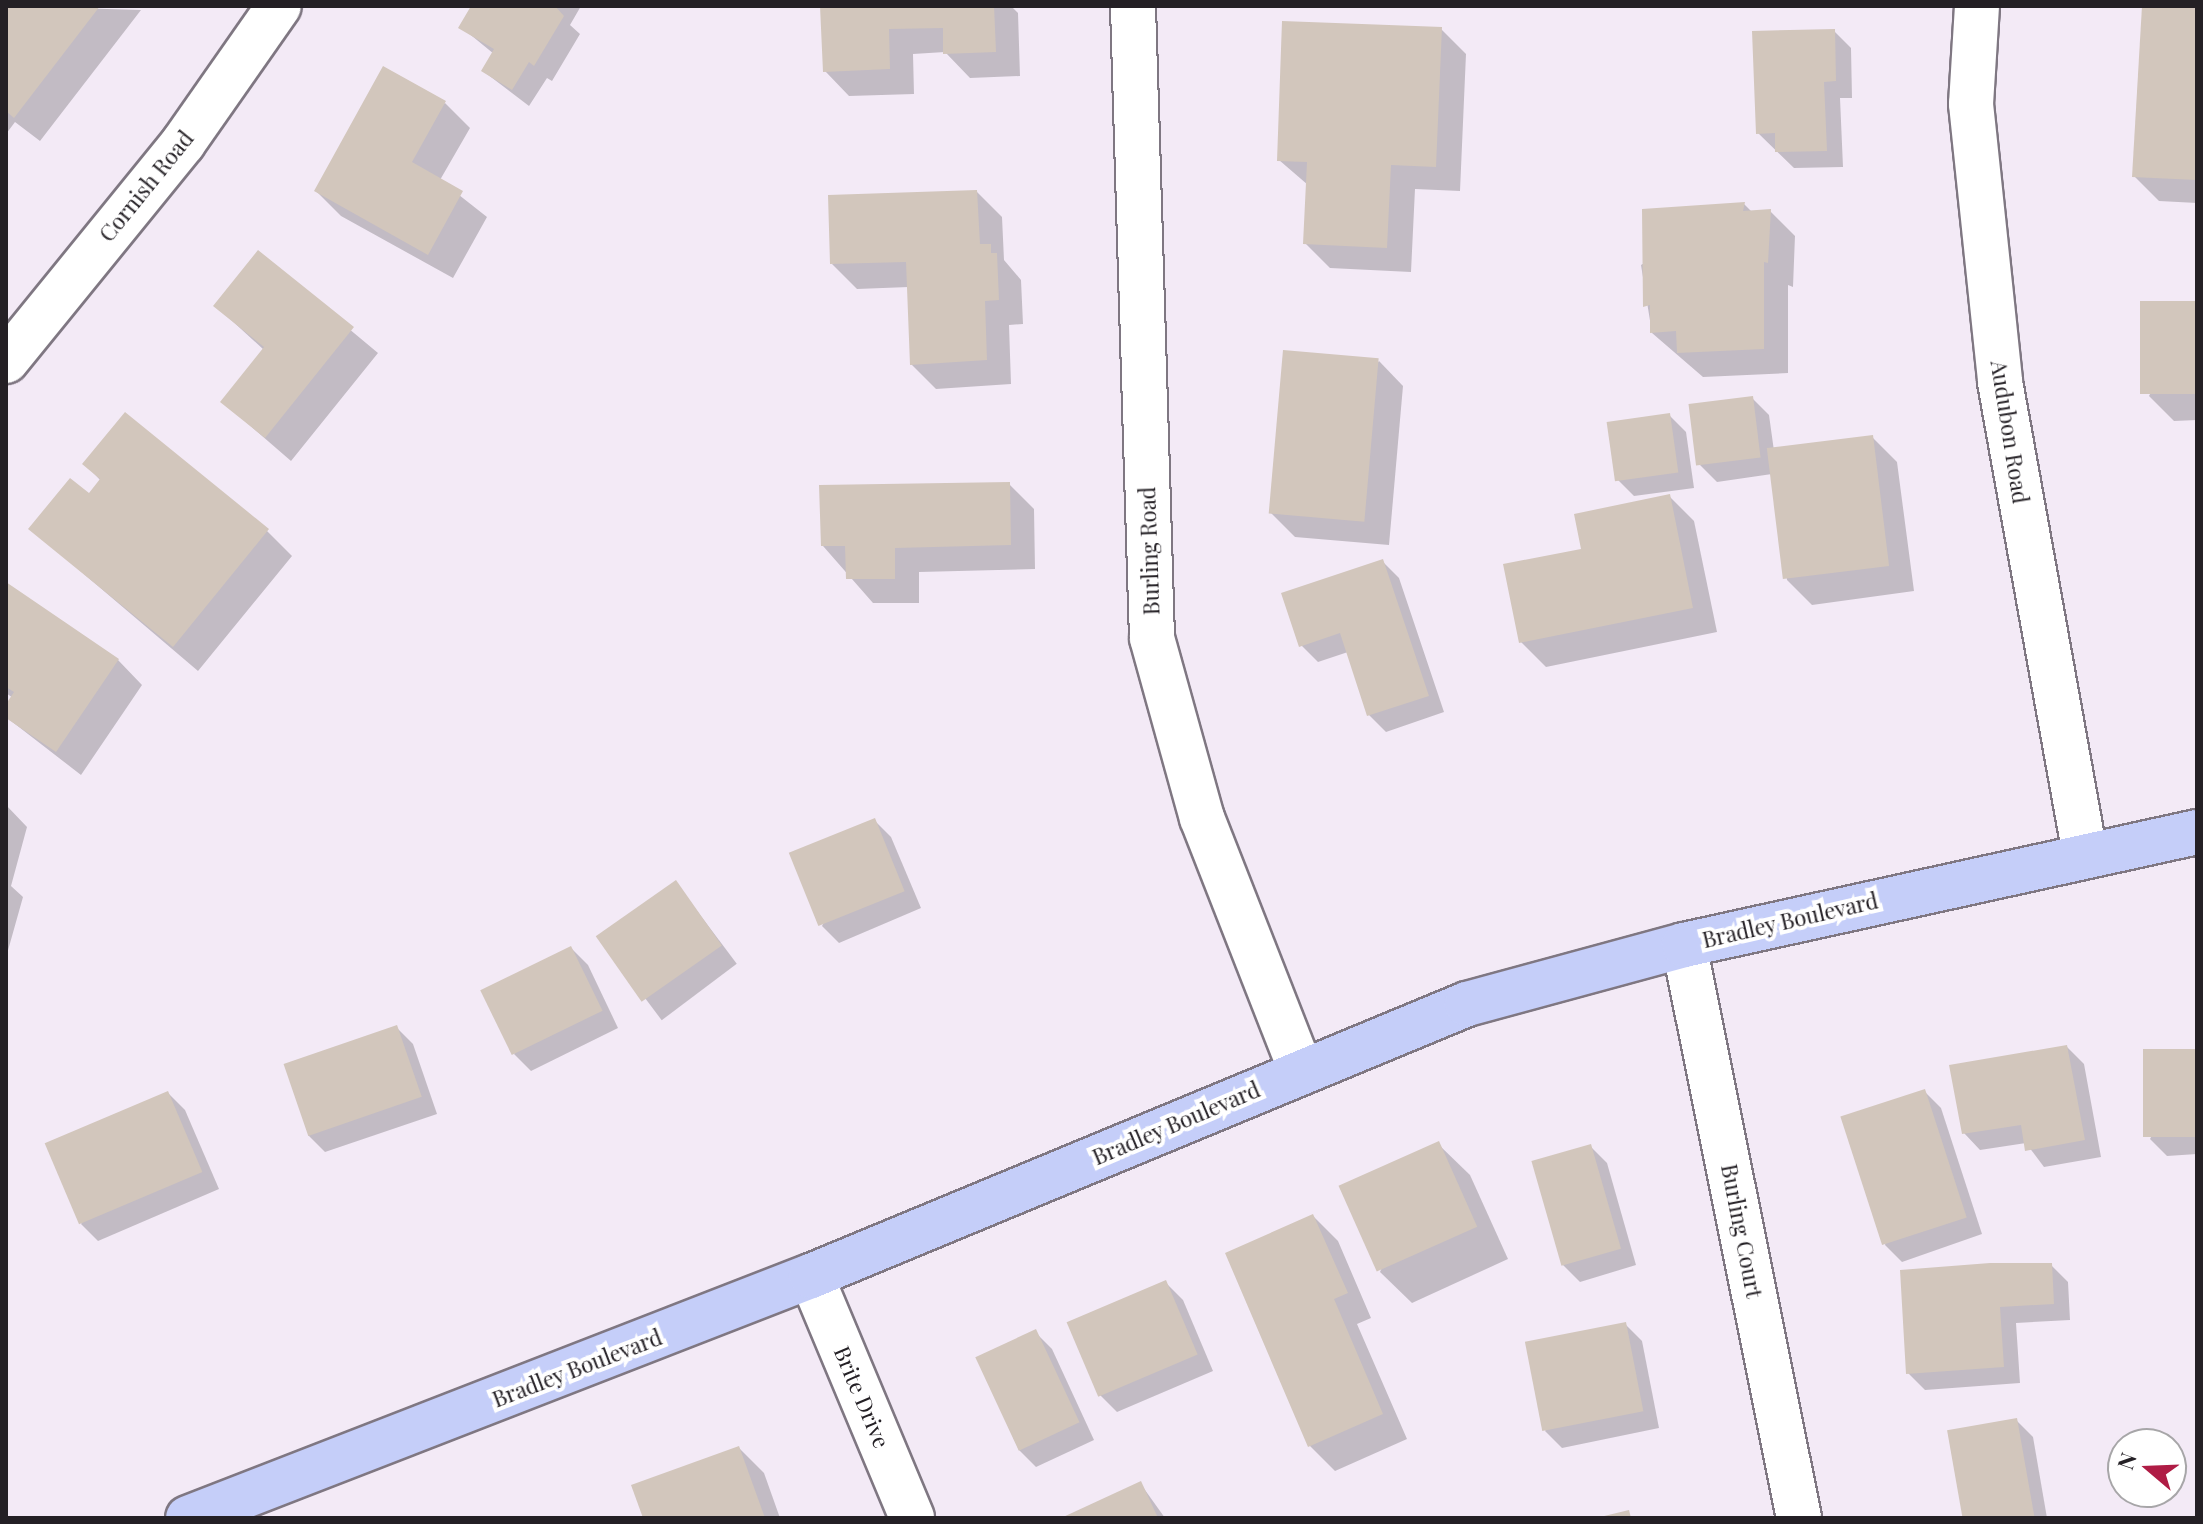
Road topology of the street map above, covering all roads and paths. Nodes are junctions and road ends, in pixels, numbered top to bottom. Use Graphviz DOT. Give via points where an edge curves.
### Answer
graph roads {
  1 [pos="279,6"];
  2 [pos="1133,6"];
  3 [pos="1977,6"];
  4 [pos="6,361"];
  5 [pos="2197,832"];
  6 [pos="2085,853"];
  7 [pos="1684,945"];
  8 [pos="1301,1070"];
  9 [pos="811,1276"];
  10 [pos="188,1518"];
  11 [pos="912,1518"];
  12 [pos="1799,1518"];
  1 -- 4 [label="street, Cornish Road" via="183,143"];
  2 -- 8 [label="street, Burling Road" via="1152,638 1202,818"];
  3 -- 6 [label="street, Audubon Road" via="1971,104 2000,382"];
  5 -- 6 [label="main road, Bradley Boulevard"];
  6 -- 7 [label="main road, Bradley Boulevard"];
  7 -- 8 [label="main road, Bradley Boulevard" via="1467,1004"];
  7 -- 12 [label="street, Burling Court"];
  8 -- 9 [label="main road, Bradley Boulevard"];
  9 -- 10 [label="main road, Bradley Boulevard"];
  9 -- 11 [label="street, Brite Drive"];
}
